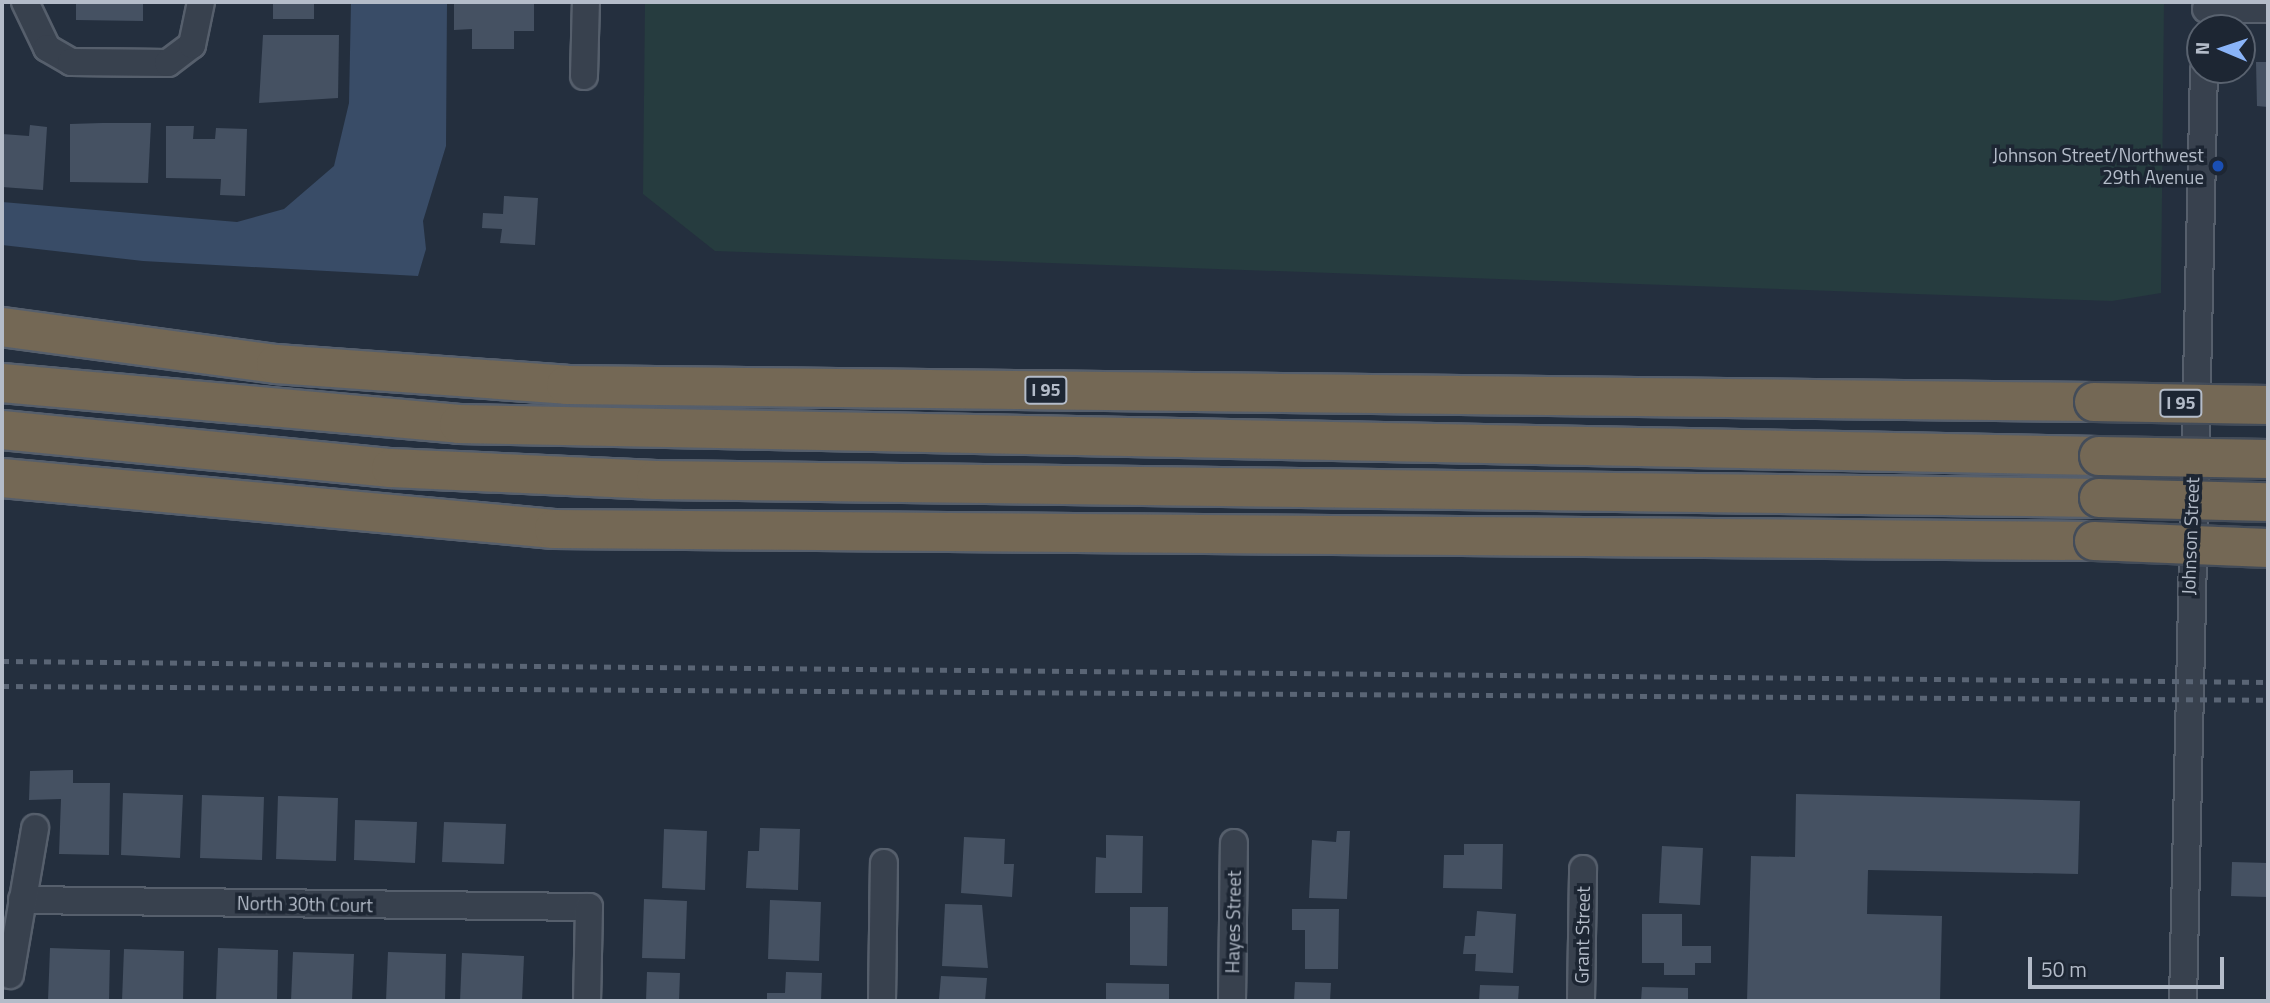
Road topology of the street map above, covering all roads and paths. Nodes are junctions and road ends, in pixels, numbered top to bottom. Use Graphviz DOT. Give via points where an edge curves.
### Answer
graph roads {
  1 [pos="25,2"];
  2 [pos="201,2"];
  3 [pos="586,2"];
  4 [pos="2268,9"];
  5 [pos="2206,13"];
  6 [pos="584,76"];
  7 [pos="2204,84"];
  8 [pos="2,327"];
  9 [pos="2,383"];
  10 [pos="2268,405"];
  11 [pos="2,430"];
  12 [pos="2268,459"];
  13 [pos="2,478"];
  14 [pos="2268,502"];
  15 [pos="2268,548"];
  16 [pos="35,828"];
  17 [pos="1234,844"];
  18 [pos="884,863"];
  19 [pos="1583,869"];
  20 [pos="22,900"];
  21 [pos="10,975"];
  22 [pos="587,1001"];
  23 [pos="882,1001"];
  24 [pos="1232,1001"];
  25 [pos="1581,1001"];
  26 [pos="2183,1001"];
  1 -- 2 [label="street" via="47,48 71,62 168,63 192,46"];
  3 -- 6 [label="street"];
  4 -- 5 [label="street"];
  7 -- 26 [label="street, Johnson Street"];
  8 -- 10 [label="highway, I 95, bridge" via="276,364 566,385"];
  9 -- 12 [label="highway, bridge" via="179,404 540,427"];
  11 -- 14 [label="highway, bridge" via="391,468 656,480"];
  13 -- 15 [label="highway, bridge" via="554,529 2094,541"];
  16 -- 20 [label="street"];
  17 -- 24 [label="street, Hayes Street"];
  18 -- 23 [label="street"];
  19 -- 25 [label="street, Grant Street"];
  20 -- 21 [label="street"];
  20 -- 22 [label="street, North 30th Court" via="589,907"];
}
